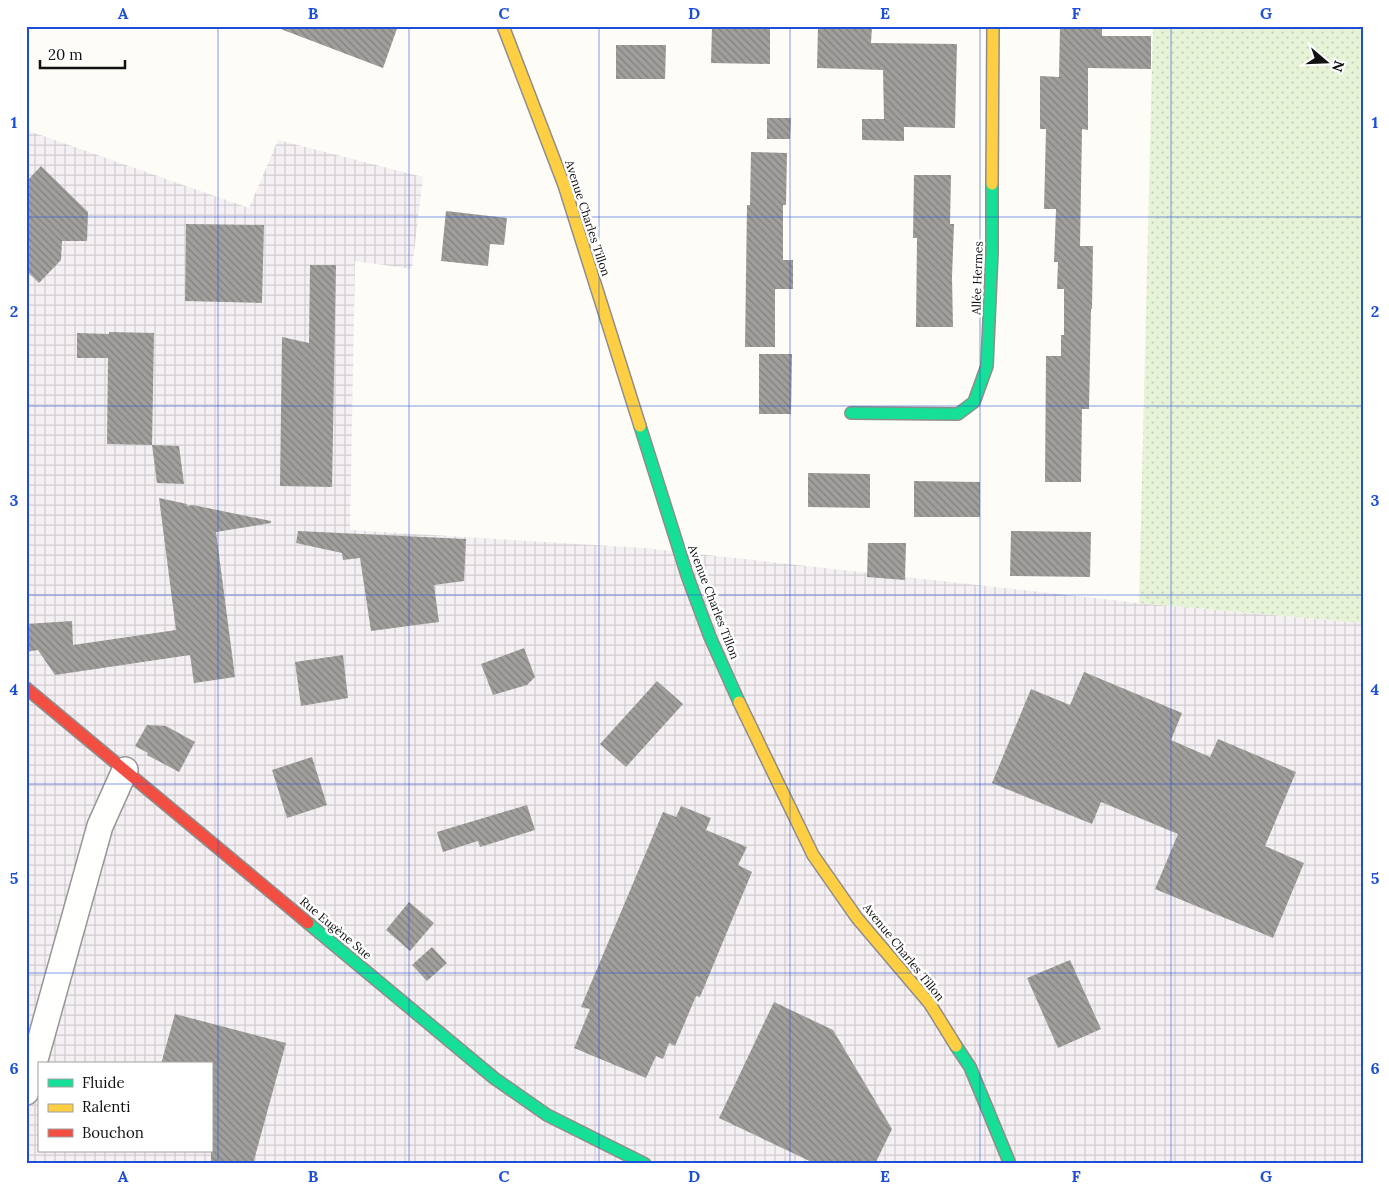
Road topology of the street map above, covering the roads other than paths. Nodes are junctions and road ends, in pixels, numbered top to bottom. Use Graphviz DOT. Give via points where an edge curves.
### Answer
graph roads {
  1 [pos="503,26"];
  2 [pos="993,26"];
  3 [pos="851,413"];
  4 [pos="26,688"];
  5 [pos="125,770"];
  6 [pos="26,1092"];
  7 [pos="999,1139"];
  8 [pos="645,1164"];
  9 [pos="1002,1164"];
  10 [pos="1010,1164"];
  1 -- 7 [label="street, Avenue Charles Tillon" via="564,185 686,575 718,655 813,855 857,918 930,1004 970,1067"];
  2 -- 3 [label="street, Allée Hermes" via="992,252 987,366 979,390 974,402 958,414"];
  4 -- 5 [label="street, Rue Eugène Sue"];
  5 -- 6 [label="street" via="100,826"];
  5 -- 8 [label="street, Rue Eugène Sue" via="494,1078 547,1114"];
  7 -- 9 [label="street, Avenue Charles Tillon"];
  7 -- 10 [label="street, Avenue Charles Tillon"];
}
